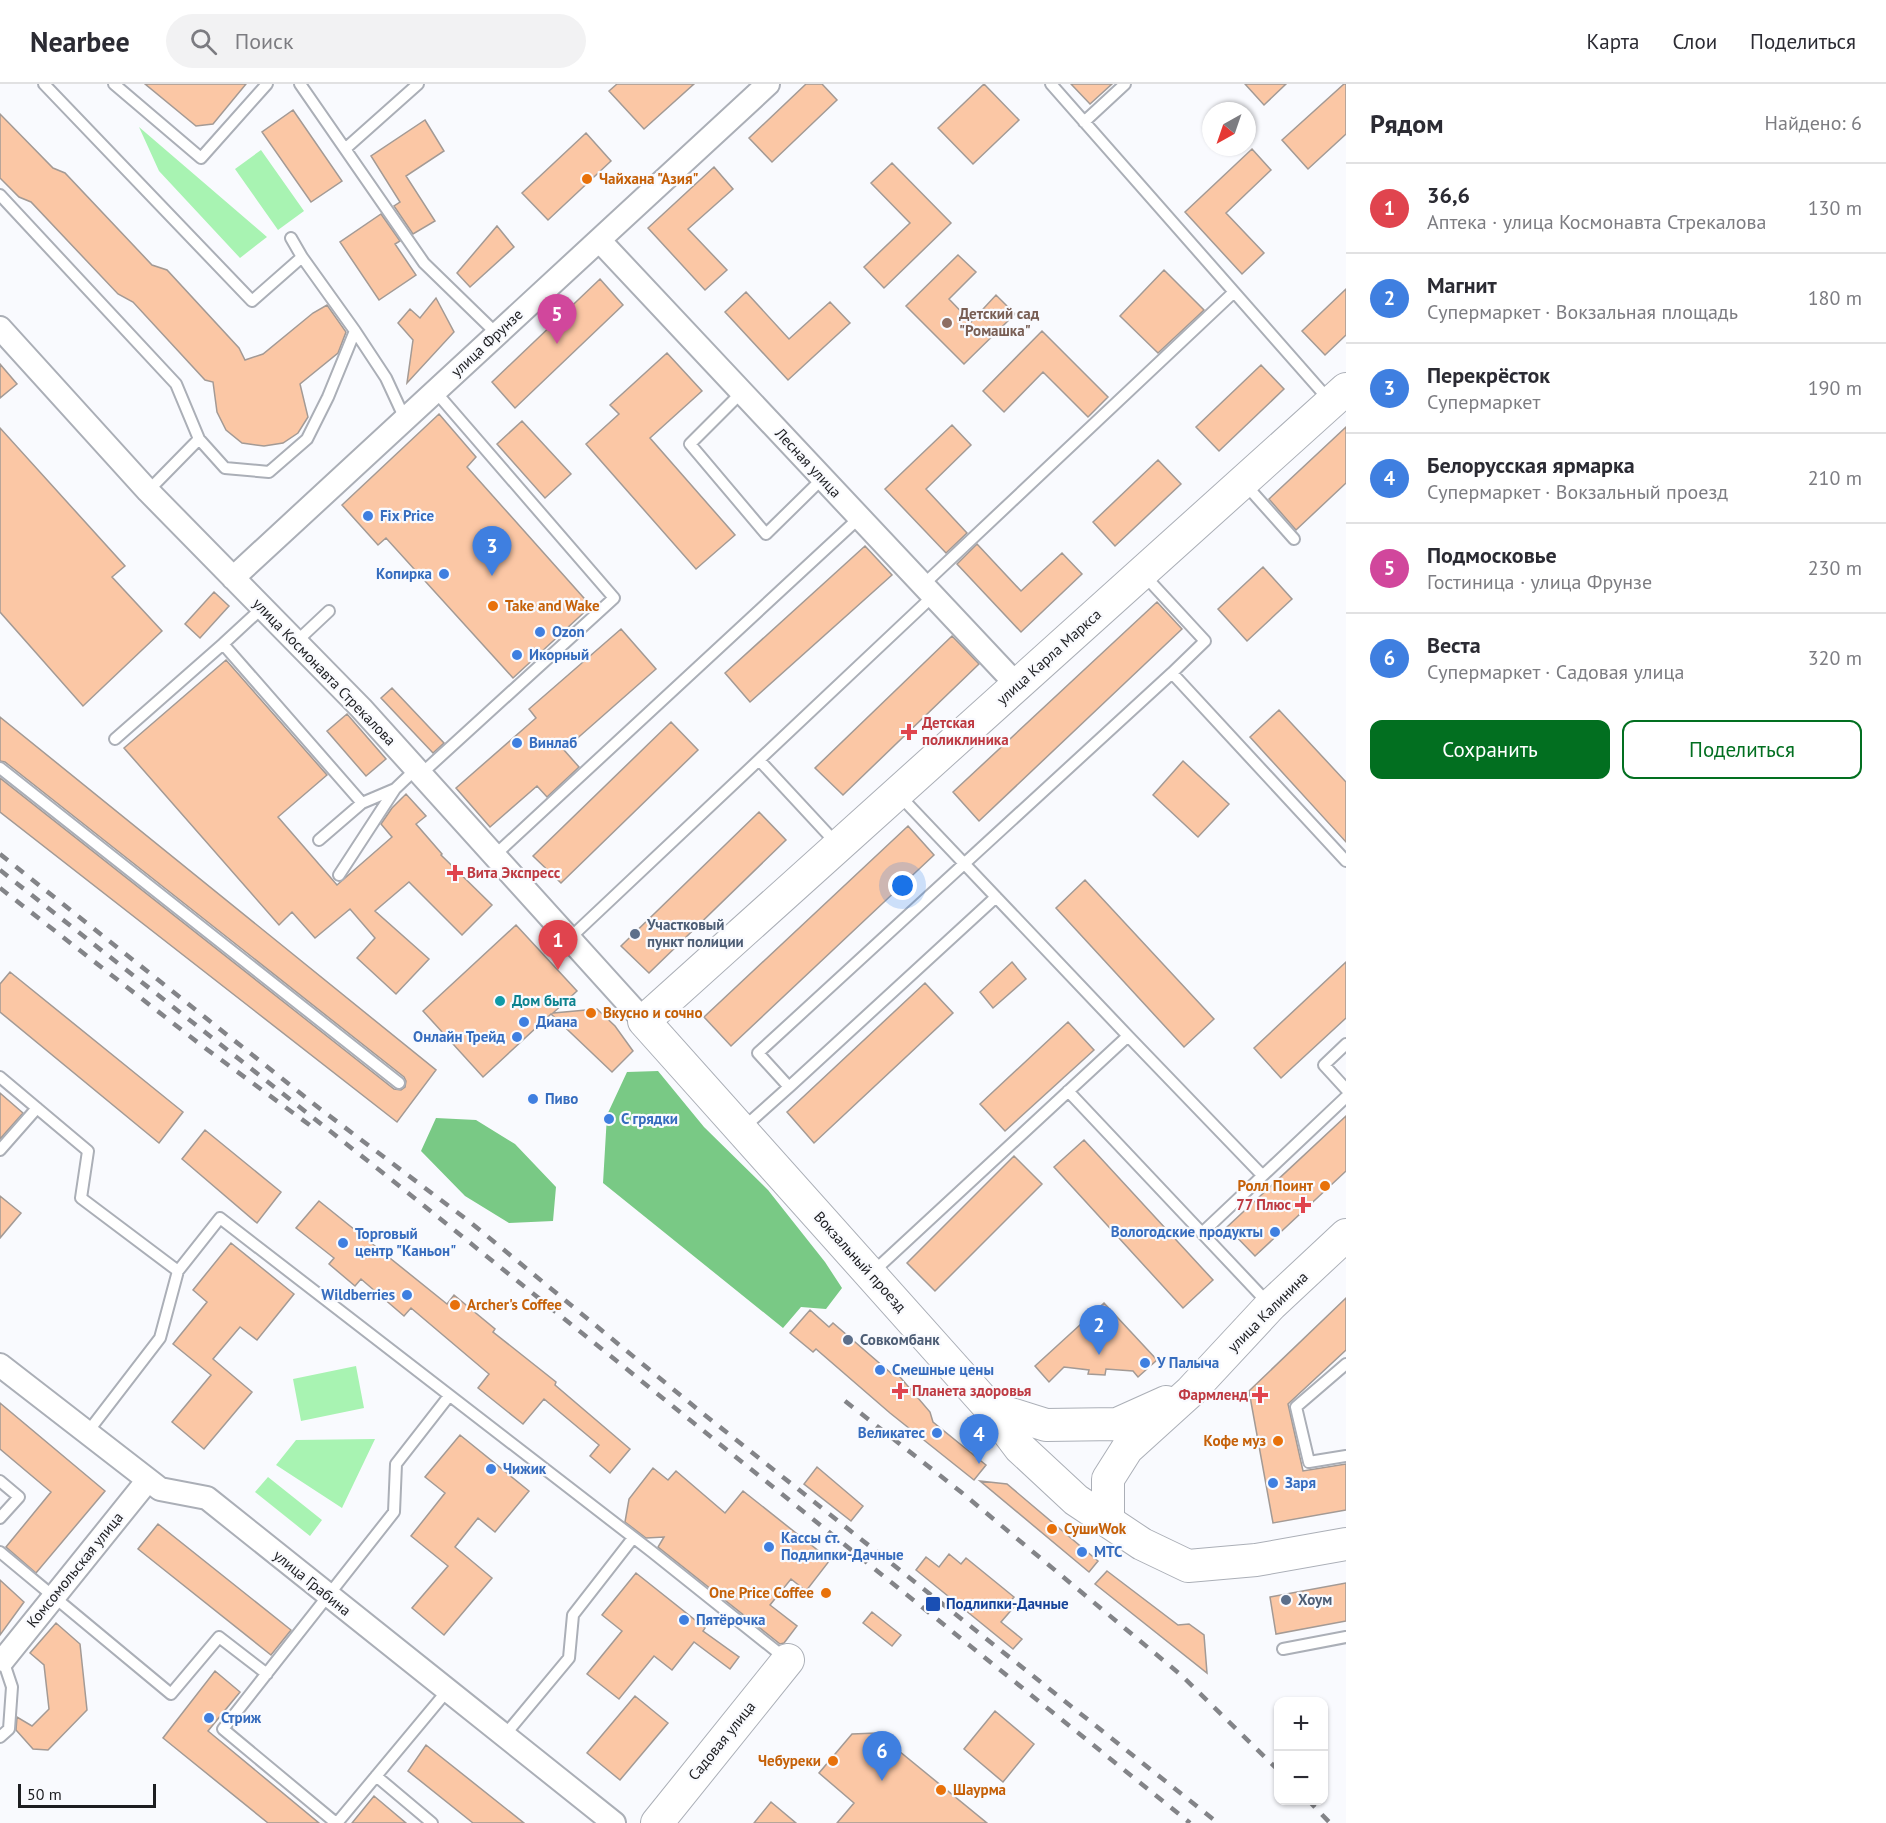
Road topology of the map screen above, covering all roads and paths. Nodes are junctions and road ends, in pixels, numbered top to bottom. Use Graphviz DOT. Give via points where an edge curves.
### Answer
graph roads {
  1 [pos="44,84"];
  2 [pos="114,84"];
  3 [pos="267,84"];
  4 [pos="300,84"];
  5 [pos="418,84"];
  6 [pos="768,84"];
  7 [pos="1051,84"];
  8 [pos="1125,84"];
  9 [pos="1084,122"];
  10 [pos="345,149"];
  11 [pos="0,195"];
  12 [pos="291,238"];
  13 [pos="599,240"];
  14 [pos="302,257"];
  15 [pos="1234,292"];
  16 [pos="0,328"];
  17 [pos="355,330"];
  18 [pos="497,334"];
  19 [pos="435,391"];
  20 [pos="742,392"];
  21 [pos="1338,396"];
  22 [pos="405,419"];
  23 [pos="199,439"];
  24 [pos="823,478"];
  25 [pos="1243,482"];
  26 [pos="148,491"];
  27 [pos="859,518"];
  28 [pos="1294,539"];
  29 [pos="1142,573"];
  30 [pos="233,578"];
  31 [pos="928,591"];
  32 [pos="262,608"];
  33 [pos="329,611"];
  34 [pos="296,642"];
  35 [pos="223,644"];
  36 [pos="1172,673"];
  37 [pos="1017,685"];
  38 [pos="115,739"];
  39 [pos="760,761"];
  40 [pos="0,768"];
  41 [pos="419,771"];
  42 [pos="395,789"];
  43 [pos="897,793"];
  44 [pos="362,803"];
  45 [pos="319,840"];
  46 [pos="838,846"];
  47 [pos="495,855"];
  48 [pos="1346,861"];
  49 [pos="964,864"];
  50 [pos="339,875"];
  51 [pos="996,897"];
  52 [pos="570,938"];
  53 [pos="644,1020"];
  54 [pos="1128,1036"];
  55 [pos="1346,1044"];
  56 [pos="0,1077"];
  57 [pos="399,1083"];
  58 [pos="789,1087"];
  59 [pos="1346,1089"];
  60 [pos="1068,1091"];
  61 [pos="1346,1097"];
  62 [pos="37,1108"];
  63 [pos="742,1129"];
  64 [pos="0,1150"];
  65 [pos="1262,1175"];
  66 [pos="1202,1233"];
  67 [pos="1346,1235"];
  68 [pos="178,1271"];
  69 [pos="870,1274"];
  70 [pos="1271,1305"];
  71 [pos="0,1365"];
  72 [pos="1344,1370"];
  73 [pos="1191,1391"];
  74 [pos="449,1396"];
  75 [pos="989,1407"];
  76 [pos="1046,1425"];
  77 [pos="87,1432"];
  78 [pos="1020,1448"];
  79 [pos="1346,1456"];
  80 [pos="148,1480"];
  81 [pos="0,1481"];
  82 [pos="0,1518"];
  83 [pos="1108,1521"];
  84 [pos="633,1538"];
  85 [pos="1346,1544"];
  86 [pos="0,1552"];
  87 [pos="329,1597"];
  88 [pos="53,1598"];
  89 [pos="1346,1637"];
  90 [pos="1283,1649"];
  91 [pos="2,1660"];
  92 [pos="788,1660"];
  93 [pos="267,1674"];
  94 [pos="447,1691"];
  95 [pos="0,1737"];
  96 [pos="504,1737"];
  97 [pos="376,1776"];
  98 [pos="337,1823"];
  99 [pos="432,1823"];
  100 [pos="614,1823"];
  101 [pos="657,1823"];
  1 -- 14 [label="lane" via="252,301"];
  2 -- 3 [label="lane" via="201,158"];
  4 -- 10 [label="lane"];
  5 -- 10 [label="lane"];
  6 -- 13 [label="street, улица Фрунзе"];
  7 -- 9 [label="lane"];
  8 -- 9 [label="lane"];
  9 -- 15 [label="lane"];
  10 -- 18 [label="lane" via="424,263"];
  11 -- 23 [label="lane" via="176,384"];
  12 -- 14 [label="lane"];
  13 -- 18 [label="street, улица Фрунзе"];
  13 -- 20 [label="street, Лесная улица"];
  14 -- 17 [label="lane"];
  15 -- 21 [label="lane"];
  15 -- 31 [label="lane"];
  16 -- 26 [label="street, улица Космонавта Стрекалова"];
  17 -- 22 [label="lane" via="386,378"];
  17 -- 23 [label="lane" via="307,440 269,472 225,468"];
  18 -- 19 [label="street, улица Фрунзе"];
  19 -- 22 [label="street, улица Фрунзе"];
  19 -- 41 [label="lane" via="614,598"];
  20 -- 24 [label="street, Лесная улица"];
  20 -- 24 [label="lane" via="690,444 766,534"];
  21 -- 25 [label="street, улица Карла Маркса"];
  22 -- 30 [label="street, улица Фрунзе"];
  23 -- 26 [label="lane"];
  24 -- 27 [label="street, Лесная улица"];
  25 -- 28 [label="lane"];
  25 -- 29 [label="street, улица Карла Маркса"];
  26 -- 30 [label="street, улица Космонавта Стрекалова"];
  27 -- 31 [label="street, Лесная улица"];
  27 -- 47 [label="lane"];
  29 -- 36 [label="lane" via="1206,641"];
  29 -- 37 [label="street, улица Карла Маркса"];
  30 -- 32 [label="street, улица Космонавта Стрекалова"];
  31 -- 37 [label="street, Лесная улица"];
  31 -- 39 [label="lane"];
  32 -- 34 [label="street, улица Космонавта Стрекалова"];
  32 -- 35 [label="lane"];
  33 -- 34 [label="lane"];
  34 -- 41 [label="street, улица Космонавта Стрекалова"];
  35 -- 38 [label="lane"];
  35 -- 44 [label="lane"];
  36 -- 48 [label="lane"];
  36 -- 49 [label="lane"];
  37 -- 43 [label="street, улица Карла Маркса"];
  39 -- 46 [label="lane"];
  39 -- 52 [label="lane"];
  40 -- 57 [label="lane"];
  41 -- 42 [label="lane"];
  41 -- 47 [label="street, улица Космонавта Стрекалова"];
  42 -- 44 [label="lane"];
  42 -- 50 [label="lane"];
  43 -- 46 [label="street, улица Карла Маркса"];
  43 -- 49 [label="lane"];
  44 -- 45 [label="lane"];
  46 -- 53 [label="street, улица Карла Маркса"];
  47 -- 52 [label="street, улица Космонавта Стрекалова"];
  49 -- 51 [label="lane"];
  49 -- 58 [label="lane" via="758,1053"];
  51 -- 54 [label="lane"];
  51 -- 58 [label="lane"];
  52 -- 53 [label="street, улица Космонавта Стрекалова"];
  53 -- 63 [label="street, Вокзальный проезд"];
  54 -- 60 [label="lane"];
  54 -- 65 [label="lane"];
  55 -- 59 [label="lane" via="1324,1065"];
  56 -- 62 [label="lane"];
  58 -- 63 [label="lane"];
  60 -- 66 [label="lane"];
  60 -- 69 [label="lane"];
  61 -- 65 [label="lane"];
  62 -- 64 [label="lane"];
  62 -- 68 [label="lane" via="88,1151 81,1198"];
  63 -- 69 [label="street, Вокзальный проезд"];
  65 -- 66 [label="lane"];
  66 -- 70 [label="lane"];
  67 -- 70 [label="street, улица Калинина"];
  68 -- 74 [label="lane" via="220,1218"];
  68 -- 77 [label="lane" via="160,1338"];
  69 -- 75 [label="street, Вокзальный проезд"];
  70 -- 73 [label="street, улица Калинина"];
  71 -- 77 [label="street, улица Грабина"];
  72 -- 79 [label="lane" via="1296,1407 1309,1462"];
  73 -- 76 [label="street" via="1117,1424"];
  73 -- 83 [label="street, улица Калинина" via="1127,1449 1108,1479"];
  74 -- 84 [label="lane"];
  74 -- 87 [label="lane" via="396,1464 394,1512"];
  75 -- 76 [label="street"];
  75 -- 78 [label="street, Вокзальный проезд"];
  76 -- 78 [label="street"];
  77 -- 80 [label="street, улица Грабина"];
  78 -- 83 [label="street, Вокзальный проезд" via="1076,1500"];
  80 -- 87 [label="street, улица Грабина" via="160,1490 207,1498"];
  80 -- 88 [label="street, Комсомольская улица"];
  81 -- 82 [label="lane" via="19,1497"];
  83 -- 85 [label="street, Вокзальный проезд" via="1142,1544 1188,1566 1256,1560"];
  84 -- 92 [label="lane"];
  84 -- 96 [label="lane" via="573,1615 569,1658"];
  86 -- 88 [label="lane"];
  87 -- 93 [label="lane"];
  87 -- 94 [label="street, улица Грабина"];
  88 -- 91 [label="street, Комсомольская улица"];
  88 -- 93 [label="lane" via="171,1694 219,1637"];
  89 -- 90 [label="lane"];
  91 -- 95 [label="lane" via="12,1687 9,1729"];
  92 -- 101 [label="street, Садовая улица"];
  93 -- 98 [label="lane" via="223,1729"];
  94 -- 96 [label="street, улица Грабина"];
  94 -- 97 [label="lane"];
  96 -- 100 [label="street, улица Грабина"];
  97 -- 98 [label="lane"];
  97 -- 99 [label="lane"];
}
